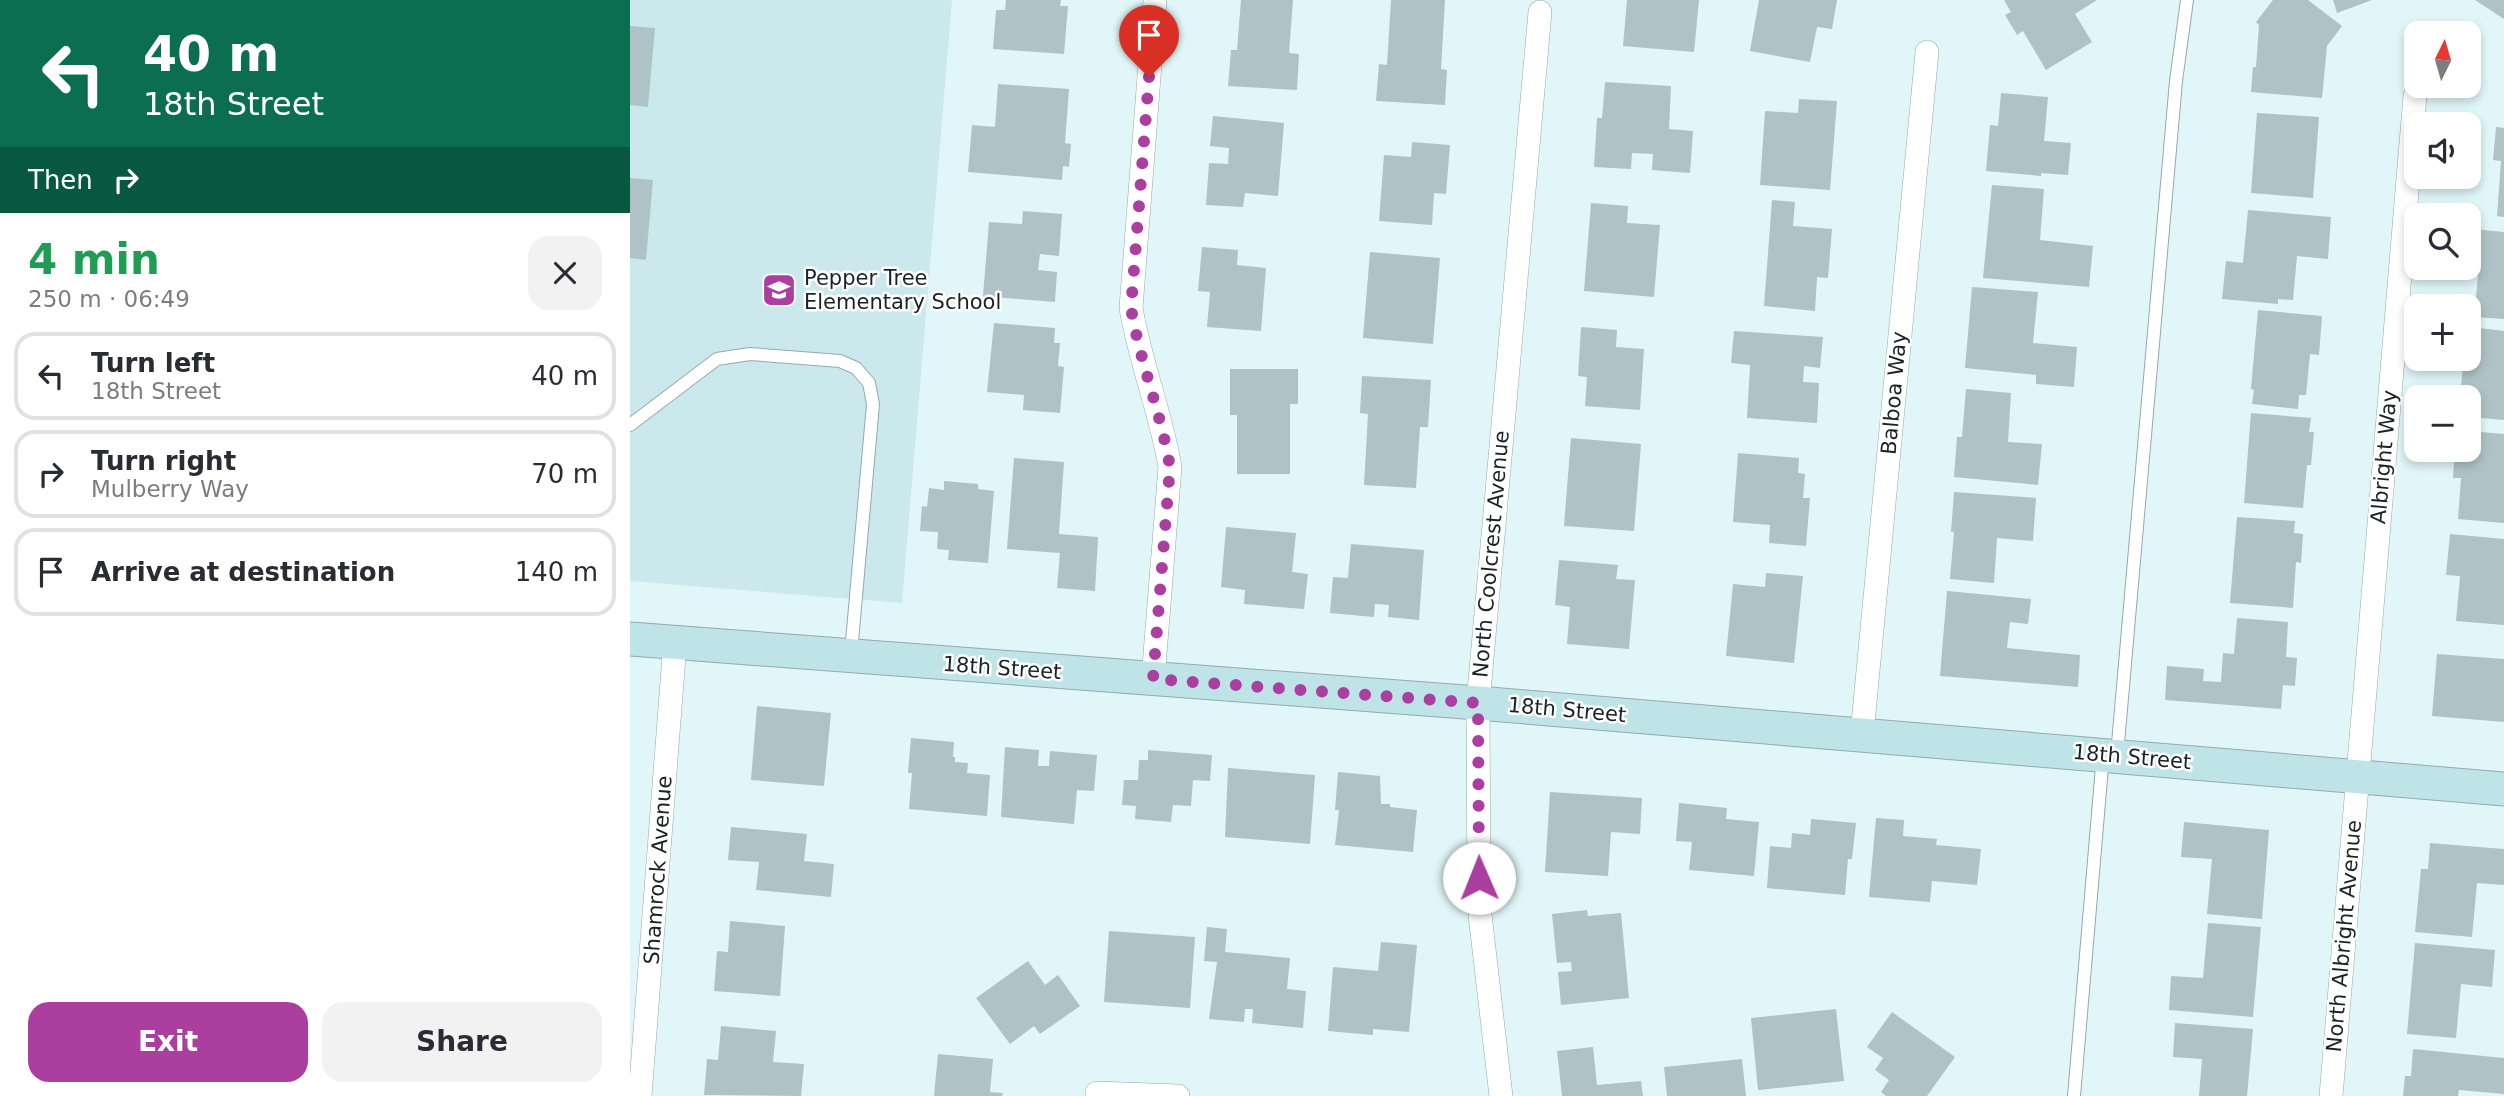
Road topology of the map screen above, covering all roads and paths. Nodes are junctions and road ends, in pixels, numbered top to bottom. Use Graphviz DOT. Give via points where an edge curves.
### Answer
graph roads {
  1 [pos="1155,0"];
  2 [pos="2187,0"];
  3 [pos="1540,12"];
  4 [pos="1927,52"];
  5 [pos="2415,98"];
  6 [pos="630,425"];
  7 [pos="630,639"];
  8 [pos="675,643"];
  9 [pos="850,657"];
  10 [pos="1153,679"];
  11 [pos="1478,703"];
  12 [pos="1862,734"];
  13 [pos="2110,755"];
  14 [pos="2357,777"];
  15 [pos="2504,789"];
  16 [pos="1097,1094"];
  17 [pos="640,1096"];
  18 [pos="1178,1096"];
  19 [pos="1501,1096"];
  20 [pos="2074,1096"];
  21 [pos="2331,1096"];
  1 -- 10 [label="street" via="1131,308 1170,467"];
  2 -- 13 [label="lane"];
  3 -- 11 [label="street, North Coolcrest Avenue"];
  4 -- 12 [label="street, Balboa Way"];
  5 -- 14 [label="street, Albright Way"];
  6 -- 9 [label="lane" via="717,359 750,355 841,361 856,368 869,383 873,404"];
  7 -- 8 [label="main road, 18th Street"];
  8 -- 9 [label="main road, 18th Street"];
  8 -- 17 [label="street, Shamrock Avenue"];
  9 -- 10 [label="main road, 18th Street"];
  10 -- 11 [label="main road, 18th Street"];
  11 -- 12 [label="main road, 18th Street"];
  11 -- 19 [label="street, North Coolcrest Avenue" via="1479,906"];
  12 -- 13 [label="main road, 18th Street"];
  13 -- 14 [label="main road, 18th Street"];
  13 -- 20 [label="lane"];
  14 -- 15 [label="main road, 18th Street"];
  14 -- 21 [label="street, North Albright Avenue"];
  16 -- 18 [label="street"];
}
